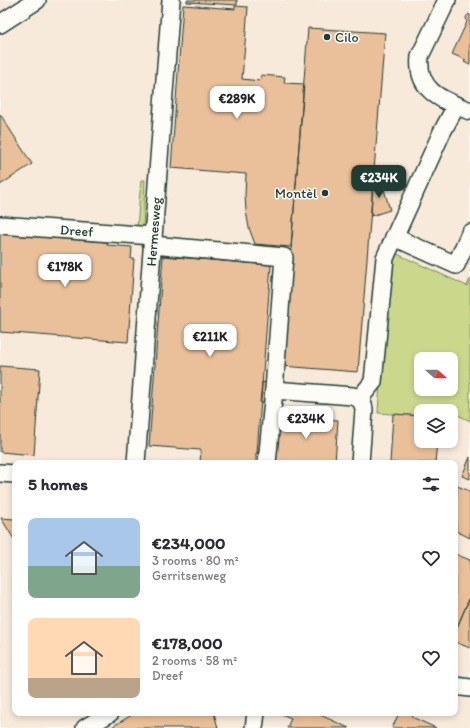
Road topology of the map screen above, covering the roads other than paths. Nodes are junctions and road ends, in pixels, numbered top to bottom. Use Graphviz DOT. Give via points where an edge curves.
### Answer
graph roads {
  1 [pos="37,0"];
  2 [pos="171,0"];
  3 [pos="447,0"];
  4 [pos="0,24"];
  5 [pos="463,109"];
  6 [pos="0,225"];
  7 [pos="470,233"];
  8 [pos="394,237"];
  9 [pos="153,241"];
  10 [pos="274,390"];
  11 [pos="360,398"];
  12 [pos="136,460"];
  13 [pos="267,460"];
  14 [pos="360,460"];
  15 [pos="0,473"];
  16 [pos="12,474"];
  17 [pos="458,686"];
  18 [pos="470,688"];
  19 [pos="105,716"];
  20 [pos="256,716"];
  21 [pos="86,728"];
  22 [pos="254,728"];
  1 -- 4 [label="street"];
  2 -- 9 [label="street, Hermesweg"];
  3 -- 5 [label="street" via="420,56 420,74 428,88 442,100"];
  5 -- 8 [label="street"];
  6 -- 9 [label="street, Dreef"];
  7 -- 8 [label="street" via="456,265"];
  8 -- 11 [label="street" via="385,258 373,382"];
  9 -- 10 [label="street, Dreef" via="284,257"];
  9 -- 12 [label="street, Hermesweg"];
  10 -- 11 [label="street"];
  10 -- 13 [label="street"];
  11 -- 14 [label="street" via="364,410"];
  15 -- 16 [label="street"];
  17 -- 18 [label="street"];
  19 -- 21 [label="street"];
  20 -- 22 [label="street"];
}
